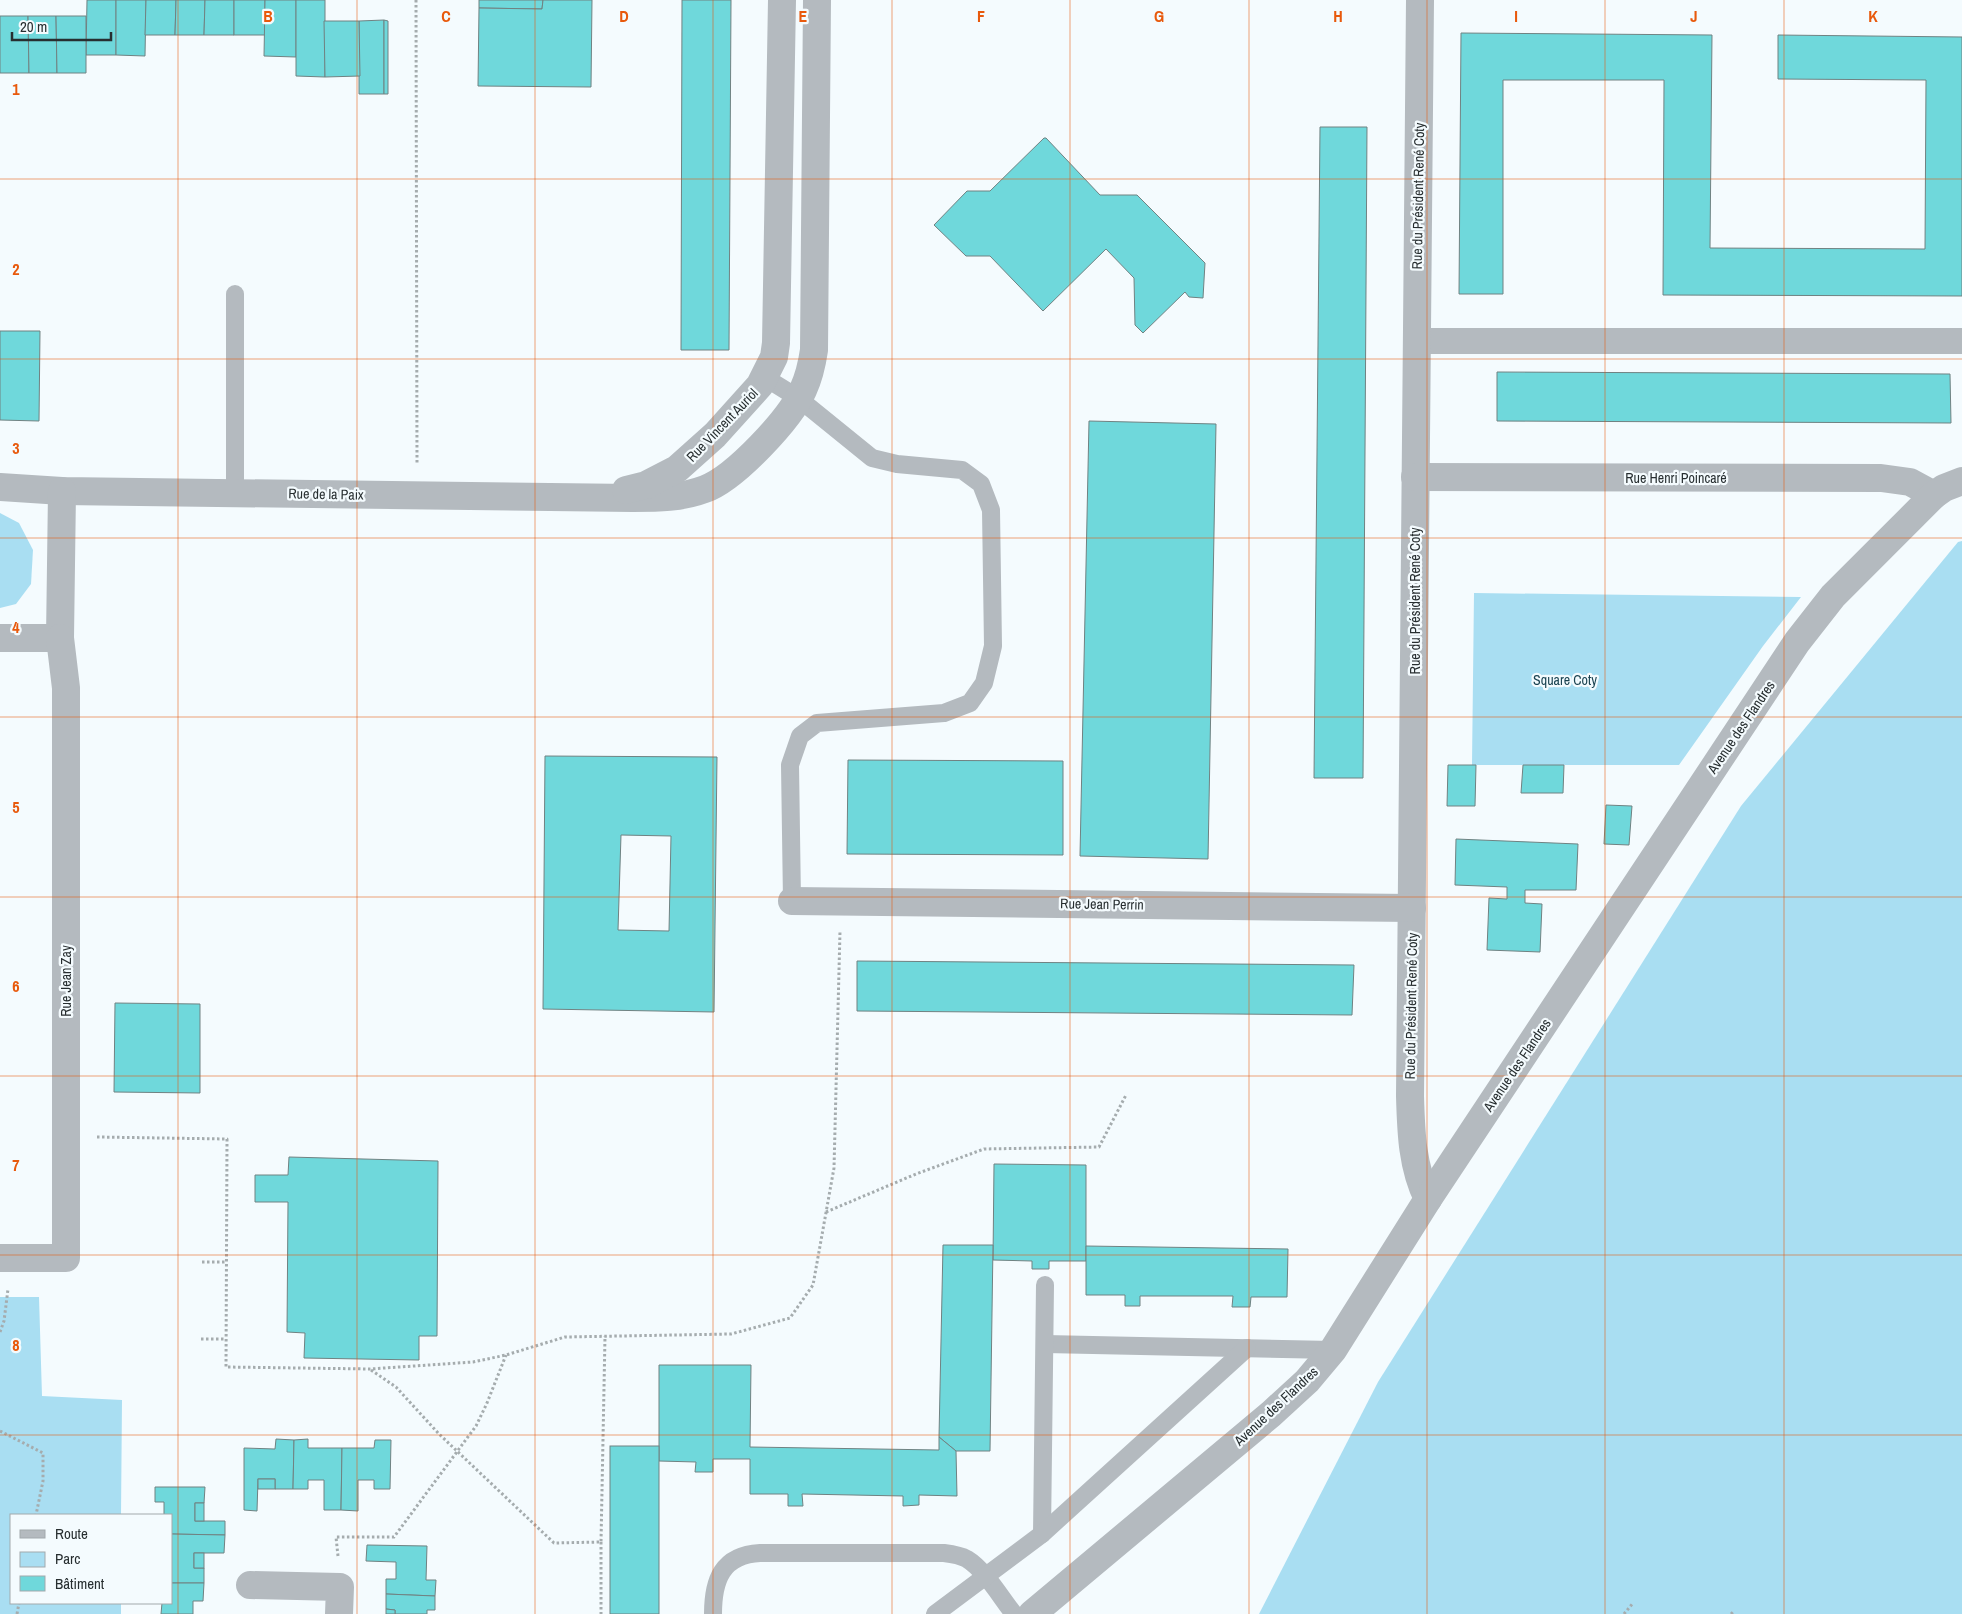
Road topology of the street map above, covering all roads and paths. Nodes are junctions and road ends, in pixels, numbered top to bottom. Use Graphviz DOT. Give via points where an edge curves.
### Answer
graph roads {
  1 [pos="416,0"];
  2 [pos="782,0"];
  3 [pos="817,0"];
  4 [pos="1420,0"];
  5 [pos="235,294"];
  6 [pos="1417,341"];
  7 [pos="1962,341"];
  8 [pos="764,378"];
  9 [pos="798,398"];
  10 [pos="1415,477"];
  11 [pos="1962,481"];
  12 [pos="0,487"];
  13 [pos="62,491"];
  14 [pos="235,493"];
  15 [pos="417,495"];
  16 [pos="1934,495"];
  17 [pos="590,497"];
  18 [pos="0,638"];
  19 [pos="60,638"];
  20 [pos="792,901"];
  21 [pos="841,902"];
  22 [pos="1412,908"];
  23 [pos="1126,1095"];
  24 [pos="66,1137"];
  25 [pos="1428,1199"];
  26 [pos="826,1212"];
  27 [pos="6,1258"];
  28 [pos="202,1262"];
  29 [pos="227,1262"];
  30 [pos="1045,1285"];
  31 [pos="0,1332"];
  32 [pos="605,1336"];
  33 [pos="201,1339"];
  34 [pos="226,1339"];
  35 [pos="1045,1344"];
  36 [pos="1247,1348"];
  37 [pos="1333,1350"];
  38 [pos="506,1355"];
  39 [pos="370,1370"];
  40 [pos="0,1432"];
  41 [pos="458,1451"];
  42 [pos="36,1514"];
  43 [pos="1042,1534"];
  44 [pos="601,1542"];
  45 [pos="985,1577"];
  46 [pos="250,1585"];
  47 [pos="340,1587"];
  48 [pos="1633,1602"];
  49 [pos="339,1614"];
  50 [pos="601,1614"];
  51 [pos="714,1614"];
  52 [pos="935,1614"];
  53 [pos="1014,1614"];
  54 [pos="1032,1614"];
  55 [pos="1624,1614"];
  1 -- 15 [label="path"];
  2 -- 8 [label="street, Rue Vincent Auriol" via="776,343 774,357"];
  3 -- 9 [label="street" via="814,350 810,372"];
  4 -- 6 [label="street, Rue du Président René Coty"];
  5 -- 14 [label="lane"];
  6 -- 7 [label="street"];
  6 -- 10 [label="street, Rue du Président René Coty"];
  8 -- 9 [label="lane"];
  8 -- 17 [label="street, Rue Vincent Auriol" via="715,435 677,469 646,485"];
  9 -- 17 [label="street" via="782,422 748,458 706,489 661,498"];
  9 -- 20 [label="lane" via="872,458 897,464 962,470 981,484 991,510 993,646 984,683 970,702 944,713 817,723 800,736 790,765"];
  10 -- 16 [label="street, Rue Henri Poincaré" via="1881,478 1910,482"];
  10 -- 22 [label="street, Rue du Président René Coty"];
  11 -- 16 [label="street, Avenue des Flandres"];
  12 -- 13 [label="street, Rue de la Paix"];
  13 -- 14 [label="street, Rue de la Paix"];
  13 -- 19 [label="street"];
  14 -- 15 [label="street, Rue de la Paix"];
  15 -- 17 [label="street, Rue de la Paix"];
  16 -- 25 [label="street, Avenue des Flandres" via="1833,596 1797,642"];
  18 -- 19 [label="street"];
  19 -- 24 [label="street, Rue Jean Zay" via="66,688"];
  20 -- 21 [label="street, Rue Jean Perrin"];
  21 -- 22 [label="street, Rue Jean Perrin"];
  21 -- 26 [label="path" via="834,1168"];
  22 -- 25 [label="street, Rue du Président René Coty" via="1411,1133 1420,1183"];
  23 -- 26 [label="path" via="1099,1147 984,1149"];
  24 -- 27 [label="street, Rue Jean Zay" via="66,1258"];
  24 -- 29 [label="path" via="227,1139"];
  25 -- 37 [label="street, Avenue des Flandres"];
  26 -- 32 [label="path" via="813,1285 790,1318 731,1334"];
  27 -- 31 [label="path" via="4,1321"];
  28 -- 29 [label="path"];
  29 -- 34 [label="path"];
  30 -- 35 [label="lane"];
  32 -- 38 [label="path" via="565,1337"];
  32 -- 44 [label="path"];
  33 -- 34 [label="path"];
  34 -- 39 [label="path" via="226,1367"];
  35 -- 36 [label="lane"];
  35 -- 43 [label="lane"];
  36 -- 37 [label="lane"];
  36 -- 43 [label="lane"];
  37 -- 54 [label="street, Avenue des Flandres" via="1307,1381 1271,1414"];
  38 -- 39 [label="path" via="473,1362"];
  38 -- 41 [label="path" via="488,1402"];
  39 -- 41 [label="path" via="396,1387"];
  40 -- 42 [label="path" via="43,1453 43,1481"];
  41 -- 44 [label="path" via="554,1543"];
  41 -- 47 [label="path" via="394,1537 336,1537"];
  43 -- 45 [label="lane"];
  44 -- 50 [label="path"];
  45 -- 51 [label="lane" via="968,1560 944,1553 748,1554 736,1558 720,1576 713,1601"];
  45 -- 52 [label="lane"];
  45 -- 53 [label="lane"];
  46 -- 47 [label="street"];
  47 -- 49 [label="street"];
  48 -- 55 [label="path"];
}
